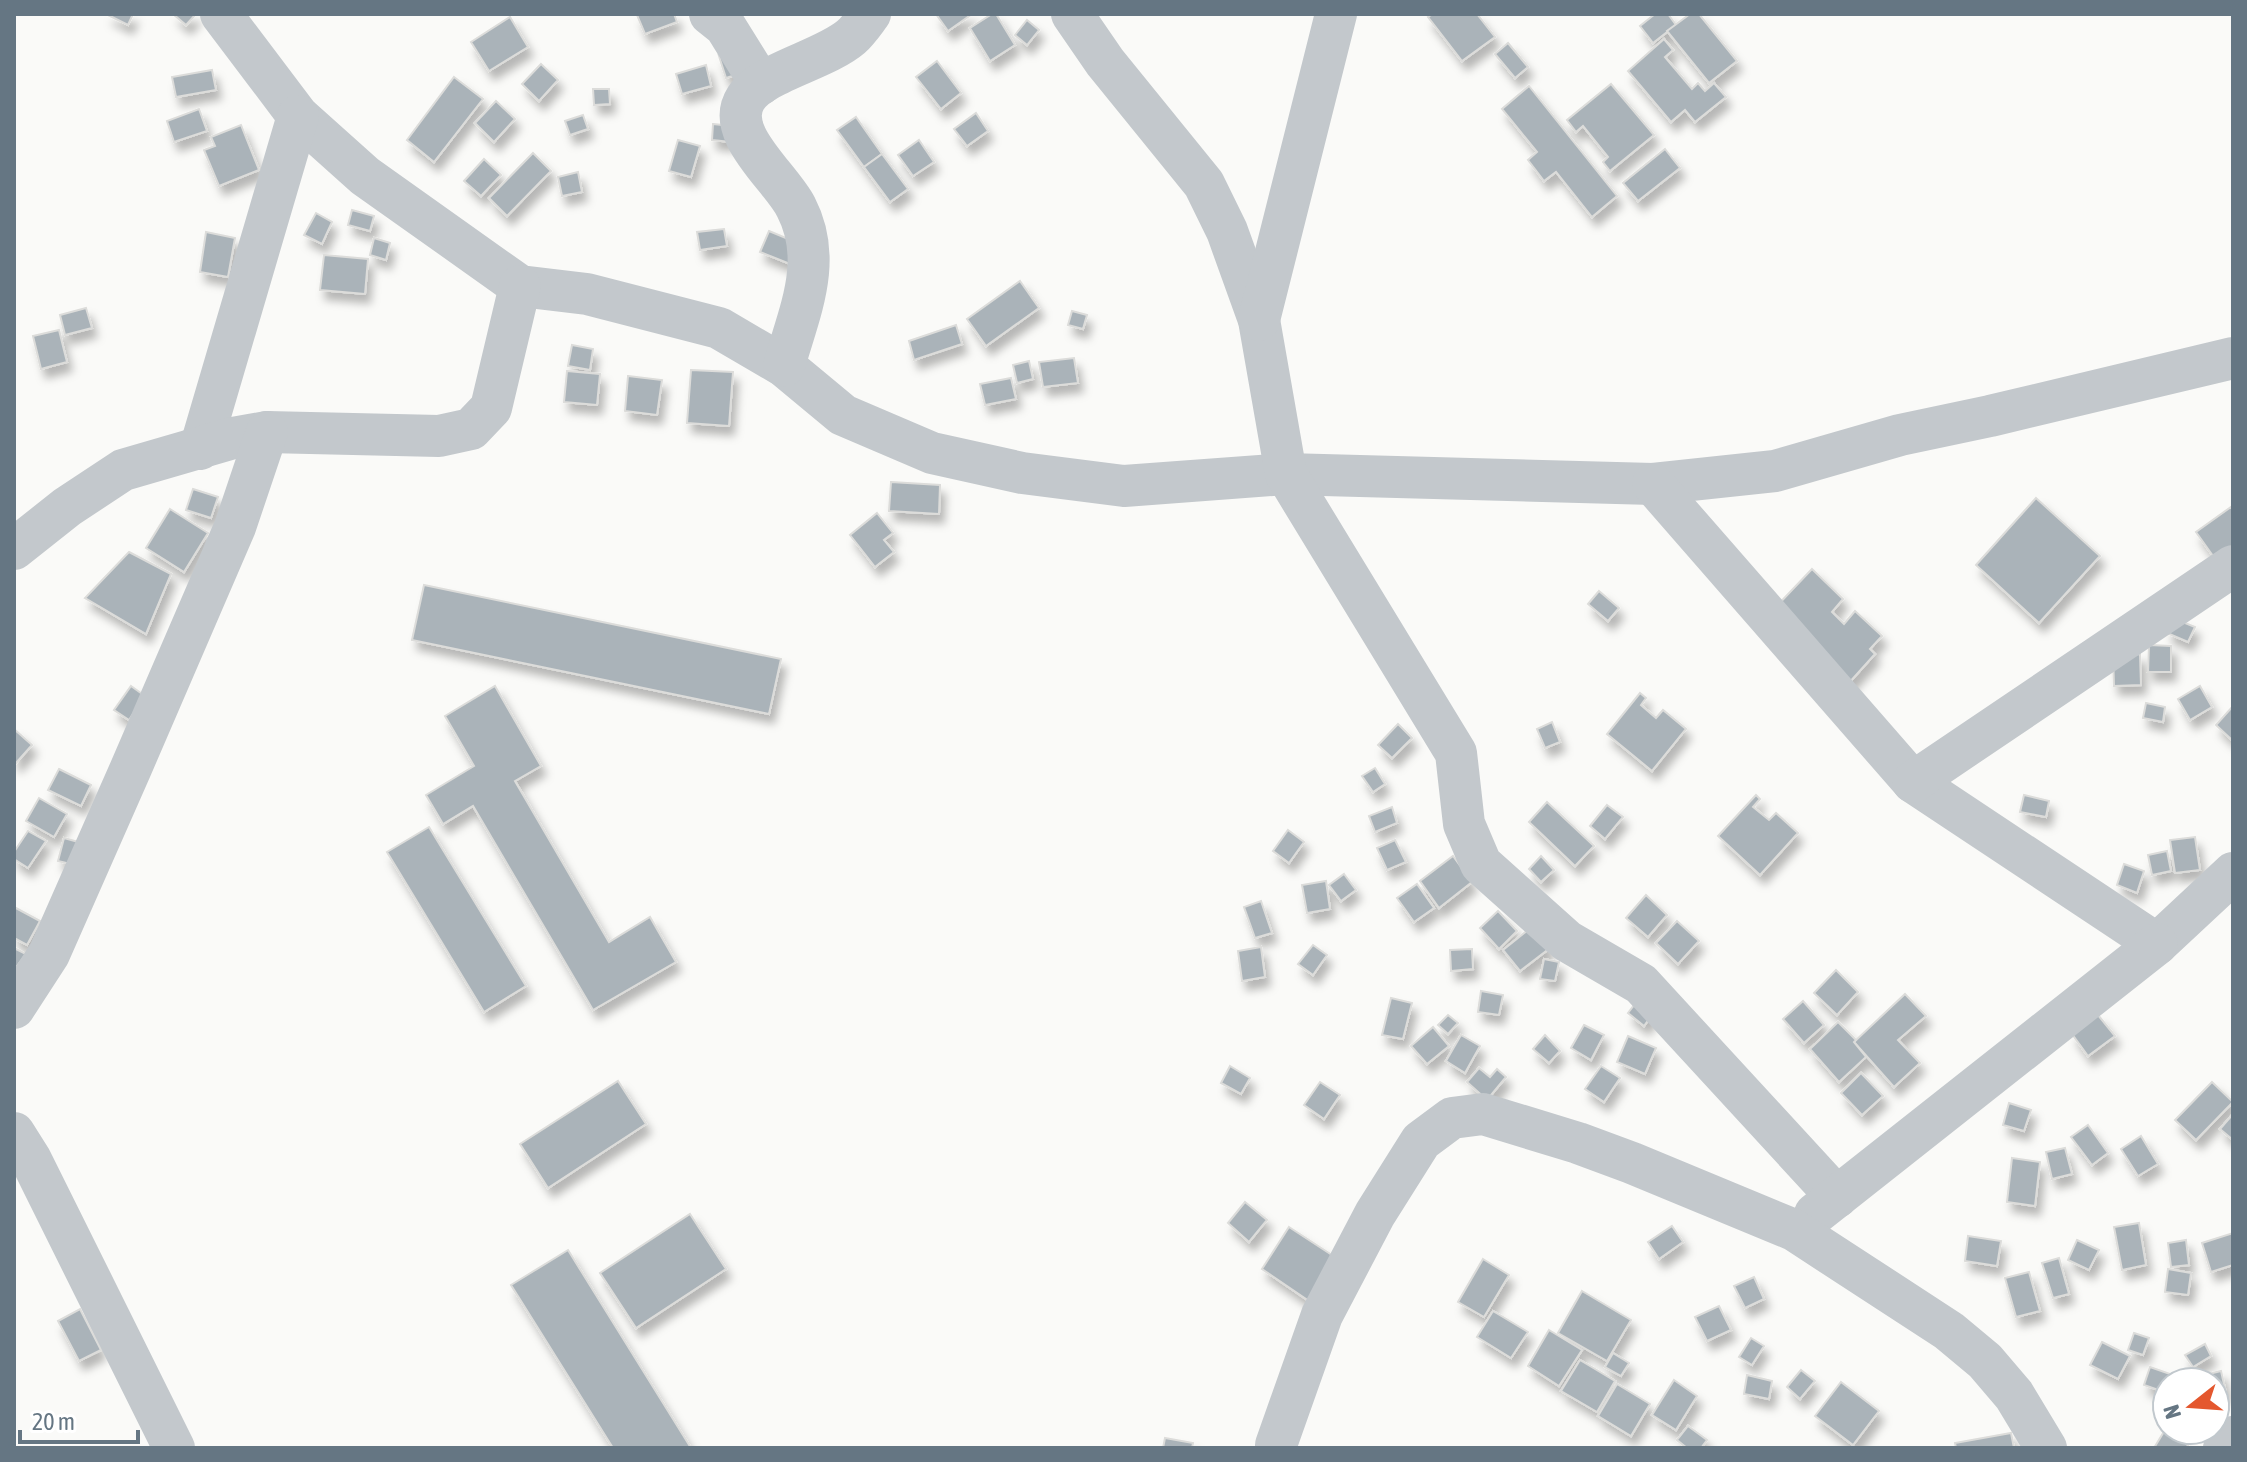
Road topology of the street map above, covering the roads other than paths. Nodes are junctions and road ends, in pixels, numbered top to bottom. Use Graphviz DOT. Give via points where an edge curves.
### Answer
graph roads {
  1 [pos="221,14"];
  2 [pos="710,14"];
  3 [pos="870,14"];
  4 [pos="1072,14"];
  5 [pos="1336,14"];
  6 [pos="761,84"];
  7 [pos="298,116"];
  8 [pos="520,286"];
  9 [pos="1259,320"];
  10 [pos="2233,358"];
  11 [pos="784,366"];
  12 [pos="267,432"];
  13 [pos="200,449"];
  14 [pos="1286,474"];
  15 [pos="1653,484"];
  16 [pos="14,549"];
  17 [pos="2233,566"];
  18 [pos="1913,782"];
  19 [pos="2233,873"];
  20 [pos="2157,944"];
  21 [pos="14,1008"];
  22 [pos="14,1133"];
  23 [pos="1837,1197"];
  24 [pos="1794,1230"];
  25 [pos="2233,1437"];
  26 [pos="161,1443"];
  27 [pos="1278,1447"];
  28 [pos="2046,1448"];
  29 [pos="2224,1448"];
  1 -- 7 [label="street"];
  2 -- 6 [label="street" via="725,26"];
  3 -- 6 [label="street" via="851,37 827,53"];
  4 -- 9 [label="street" via="1204,184"];
  5 -- 9 [label="street"];
  6 -- 11 [label="street" via="739,112 740,127 795,204 811,257"];
  7 -- 8 [label="street" via="365,176"];
  7 -- 13 [label="street"];
  8 -- 11 [label="street" via="587,294 719,328"];
  8 -- 12 [label="street" via="491,408 471,429 439,436"];
  9 -- 14 [label="street"];
  10 -- 15 [label="street" via="1900,435 1775,471"];
  11 -- 14 [label="street" via="843,415 932,453 1022,473 1124,486"];
  12 -- 13 [label="street"];
  12 -- 21 [label="street" via="235,527 125,782 49,954"];
  13 -- 16 [label="street" via="123,470"];
  14 -- 15 [label="street"];
  14 -- 23 [label="street" via="1456,753 1464,824 1481,864 1567,941 1641,984"];
  15 -- 18 [label="street"];
  17 -- 18 [label="street"];
  18 -- 20 [label="street"];
  19 -- 20 [label="street"];
  20 -- 23 [label="street"];
  22 -- 26 [label="street"];
  23 -- 24 [label="street"];
  24 -- 27 [label="street" via="1578,1143 1483,1114 1452,1118 1421,1141 1375,1214 1322,1315"];
  24 -- 28 [label="street" via="1973,1351 2014,1395"];
  25 -- 29 [label="street"];
}
